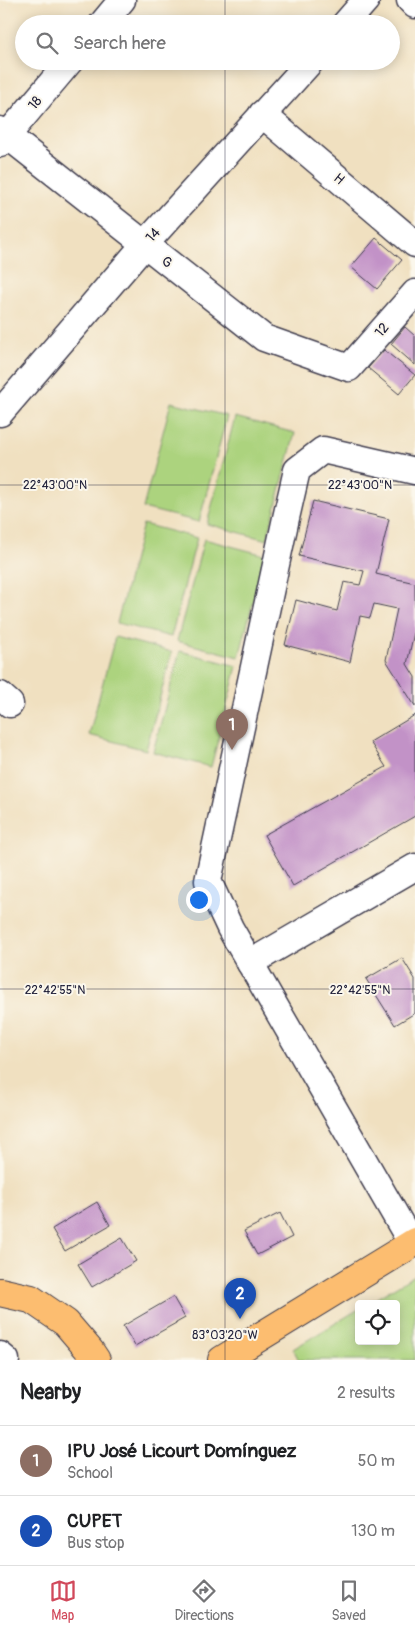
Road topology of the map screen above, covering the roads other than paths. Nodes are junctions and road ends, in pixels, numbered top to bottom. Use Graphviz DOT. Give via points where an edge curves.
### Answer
graph roads {
  1 [pos="122,0"];
  2 [pos="366,0"];
  3 [pos="410,0"];
  4 [pos="415,5"];
  5 [pos="110,15"];
  6 [pos="353,15"];
  7 [pos="62,70"];
  8 [pos="303,70"];
  9 [pos="262,114"];
  10 [pos="2,136"];
  11 [pos="145,244"];
  12 [pos="415,244"];
  13 [pos="415,292"];
  14 [pos="348,368"];
  15 [pos="0,413"];
  16 [pos="415,471"];
  17 [pos="415,867"];
  18 [pos="250,963"];
  19 [pos="413,1243"];
  20 [pos="0,1292"];
  21 [pos="0,1355"];
  22 [pos="6,1360"];
  23 [pos="96,1360"];
  24 [pos="222,1360"];
  1 -- 5 [label="street"];
  2 -- 6 [label="street"];
  3 -- 4 [label="street"];
  7 -- 10 [label="street, 18"];
  8 -- 9 [label="street, 14"];
  9 -- 11 [label="street, 14"];
  9 -- 12 [label="street, H"];
  10 -- 11 [label="street, G"];
  11 -- 14 [label="street, G" via="264,338"];
  11 -- 15 [label="street, 14"];
  13 -- 14 [label="street, 12"];
  16 -- 18 [label="street" via="323,450 297,470 208,881"];
  17 -- 18 [label="street"];
  18 -- 19 [label="street"];
  19 -- 24 [label="main road"];
  20 -- 23 [label="main road" via="31,1299 66,1323"];
  21 -- 22 [label="street"];
}
